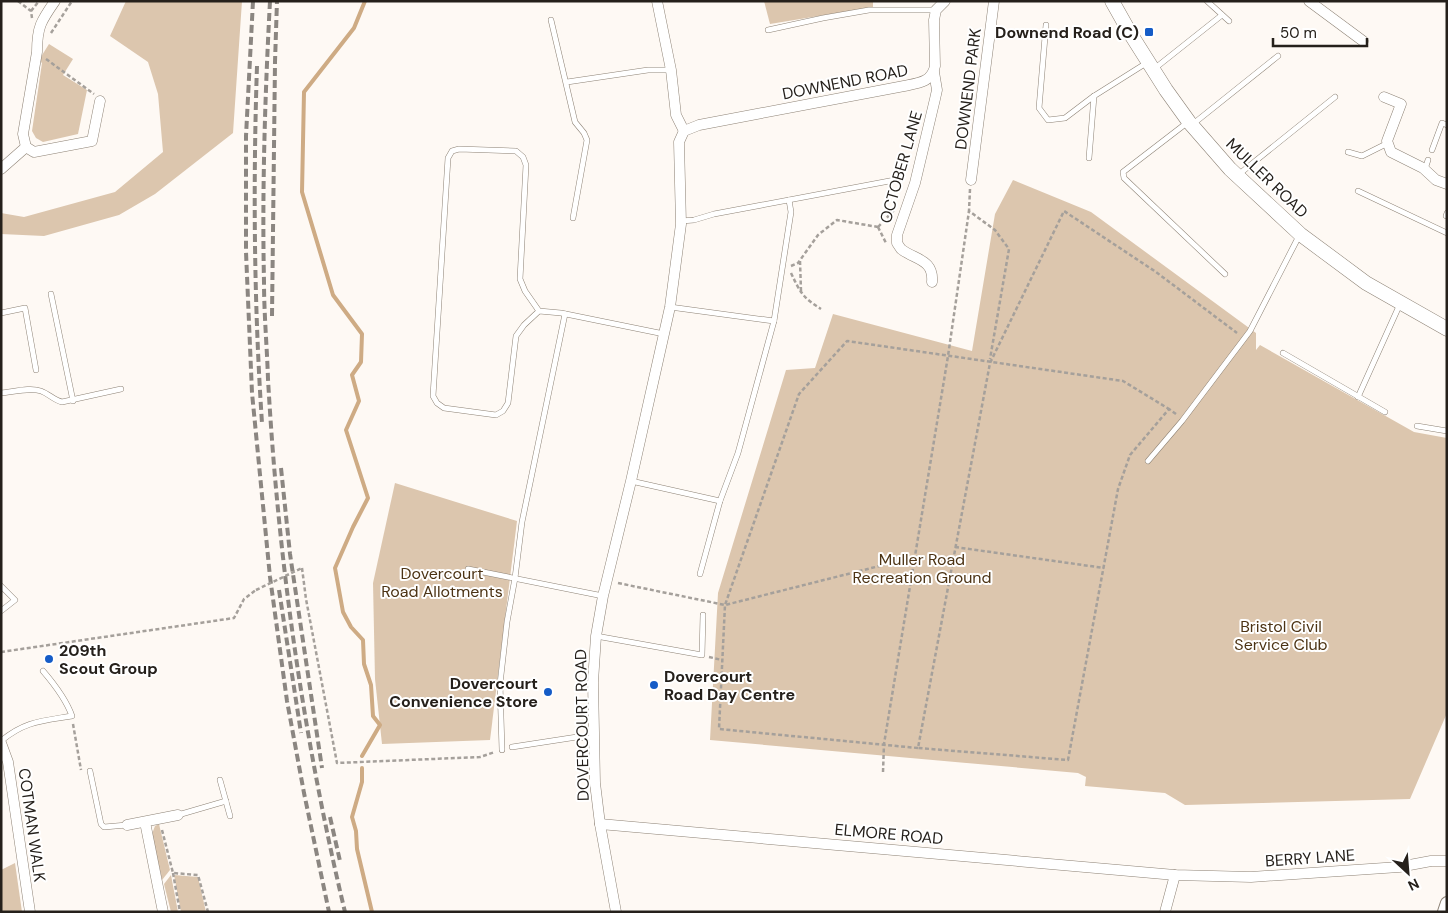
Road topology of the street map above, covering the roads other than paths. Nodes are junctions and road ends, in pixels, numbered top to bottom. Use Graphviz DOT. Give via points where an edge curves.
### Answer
graph roads {
  1 [pos="54,1"];
  2 [pos="657,1"];
  3 [pos="945,1"];
  4 [pos="994,1"];
  5 [pos="1112,1"];
  6 [pos="1208,1"];
  7 [pos="1309,1"];
  8 [pos="936,10"];
  9 [pos="1222,15"];
  10 [pos="551,20"];
  11 [pos="1229,20"];
  12 [pos="1046,25"];
  13 [pos="768,30"];
  14 [pos="1364,41"];
  15 [pos="1278,56"];
  16 [pos="1151,66"];
  17 [pos="671,70"];
  18 [pos="934,72"];
  19 [pos="567,82"];
  20 [pos="1094,96"];
  21 [pos="1335,96"];
  22 [pos="1384,96"];
  23 [pos="100,100"];
  24 [pos="1190,123"];
  25 [pos="1447,125"];
  26 [pos="684,131"];
  27 [pos="1388,143"];
  28 [pos="26,147"];
  29 [pos="1432,150"];
  30 [pos="1348,152"];
  31 [pos="1090,158"];
  32 [pos="1,169"];
  33 [pos="1238,176"];
  34 [pos="900,179"];
  35 [pos="971,180"];
  36 [pos="1447,184"];
  37 [pos="1358,191"];
  38 [pos="789,200"];
  39 [pos="574,218"];
  40 [pos="681,221"];
  41 [pos="1447,233"];
  42 [pos="1300,234"];
  43 [pos="1225,274"];
  44 [pos="932,282"];
  45 [pos="50,294"];
  46 [pos="1401,302"];
  47 [pos="670,308"];
  48 [pos="539,311"];
  49 [pos="1,313"];
  50 [pos="565,314"];
  51 [pos="774,321"];
  52 [pos="1446,327"];
  53 [pos="664,334"];
  54 [pos="1283,353"];
  55 [pos="36,370"];
  56 [pos="121,389"];
  57 [pos="1,394"];
  58 [pos="1358,397"];
  59 [pos="73,401"];
  60 [pos="1385,412"];
  61 [pos="1417,426"];
  62 [pos="1447,431"];
  63 [pos="1148,461"];
  64 [pos="631,481"];
  65 [pos="720,501"];
  66 [pos="468,569"];
  67 [pos="700,574"];
  68 [pos="515,578"];
  69 [pos="1,586"];
  70 [pos="603,596"];
  71 [pos="1,612"];
  72 [pos="703,615"];
  73 [pos="596,636"];
  74 [pos="43,672"];
  75 [pos="594,739"];
  76 [pos="1,742"];
  77 [pos="512,747"];
  78 [pos="502,750"];
  79 [pos="90,771"];
  80 [pos="220,780"];
  81 [pos="226,801"];
  82 [pos="178,815"];
  83 [pos="230,816"];
  84 [pos="145,822"];
  85 [pos="600,824"];
  86 [pos="127,825"];
  87 [pos="1447,861"];
  88 [pos="1175,875"];
  89 [pos="1447,903"];
  90 [pos="30,912"];
  91 [pos="163,912"];
  92 [pos="616,912"];
  93 [pos="1165,912"];
  94 [pos="1444,912"];
  1 -- 28 [label="street" via="40,23 23,134"];
  2 -- 17 [label="street"];
  3 -- 8 [label="street"];
  4 -- 35 [label="street, DOWNEND PARK"];
  5 -- 16 [label="main road, MULLER ROAD"];
  6 -- 9 [label="lane"];
  7 -- 14 [label="street"];
  8 -- 13 [label="lane" via="869,10"];
  8 -- 18 [label="street"];
  9 -- 11 [label="lane"];
  9 -- 16 [label="lane"];
  10 -- 19 [label="lane"];
  12 -- 20 [label="lane" via="1039,108 1048,120 1065,118"];
  15 -- 24 [label="lane"];
  16 -- 20 [label="lane"];
  16 -- 24 [label="main road, MULLER ROAD"];
  17 -- 19 [label="lane" via="648,70"];
  17 -- 26 [label="street" via="676,115"];
  18 -- 26 [label="street, DOWNEND ROAD" via="923,82 698,125"];
  18 -- 44 [label="street, OCTOBER LANE" via="937,90 915,183 897,239 900,249 928,264"];
  19 -- 39 [label="lane" via="575,122 586,140"];
  20 -- 31 [label="lane"];
  21 -- 33 [label="lane"];
  22 -- 27 [label="street" via="1400,104"];
  23 -- 28 [label="street" via="92,141 34,152"];
  24 -- 33 [label="main road, MULLER ROAD"];
  24 -- 43 [label="lane" via="1123,172 1124,178"];
  25 -- 29 [label="lane" via="1442,123"];
  26 -- 40 [label="street, DOVERCOURT ROAD" via="679,142"];
  27 -- 30 [label="lane" via="1362,156"];
  27 -- 36 [label="street" via="1391,152 1427,165 1436,180"];
  28 -- 32 [label="street"];
  33 -- 42 [label="main road, MULLER ROAD"];
  34 -- 38 [label="lane"];
  37 -- 41 [label="lane"];
  38 -- 40 [label="lane"];
  38 -- 51 [label="lane" via="791,212"];
  40 -- 47 [label="street, DOVERCOURT ROAD"];
  42 -- 46 [label="main road, MULLER ROAD" via="1366,283"];
  42 -- 63 [label="lane" via="1250,331"];
  45 -- 59 [label="lane"];
  46 -- 52 [label="main road, MULLER ROAD"];
  46 -- 58 [label="lane"];
  47 -- 51 [label="lane"];
  47 -- 53 [label="street, DOVERCOURT ROAD"];
  48 -- 48 [label="lane" via="516,336 508,403 503,411 496,415 444,408 437,403 433,396 448,158 452,151 516,151 523,157 526,166 520,279"];
  48 -- 50 [label="lane"];
  49 -- 55 [label="lane" via="25,308"];
  50 -- 53 [label="lane"];
  50 -- 68 [label="lane" via="522,522"];
  51 -- 65 [label="lane" via="738,453"];
  53 -- 64 [label="street, DOVERCOURT ROAD"];
  54 -- 58 [label="lane"];
  56 -- 59 [label="lane"];
  57 -- 59 [label="lane" via="33,390 41,391 53,400"];
  58 -- 60 [label="lane"];
  61 -- 62 [label="lane"];
  64 -- 65 [label="lane"];
  64 -- 70 [label="street, DOVERCOURT ROAD"];
  65 -- 67 [label="lane"];
  66 -- 68 [label="lane"];
  68 -- 70 [label="lane"];
  68 -- 78 [label="lane" via="500,684"];
  69 -- 71 [label="lane" via="15,600"];
  70 -- 73 [label="street, DOVERCOURT ROAD"];
  72 -- 73 [label="lane" via="702,655"];
  73 -- 75 [label="street, DOVERCOURT ROAD"];
  74 -- 76 [label="lane" via="54,684 72,716 25,724"];
  75 -- 77 [label="lane" via="577,738"];
  75 -- 85 [label="street, DOVERCOURT ROAD"];
  76 -- 90 [label="street, COTMAN WALK" via="8,762"];
  79 -- 86 [label="lane" via="101,824 104,827"];
  80 -- 81 [label="lane"];
  81 -- 82 [label="lane"];
  81 -- 83 [label="lane"];
  82 -- 84 [label="street"];
  84 -- 86 [label="street"];
  84 -- 91 [label="street"];
  85 -- 88 [label="street, ELMORE ROAD"];
  85 -- 92 [label="street, DOVERCOURT ROAD"];
  87 -- 88 [label="street, BERRY LANE" via="1251,877"];
  88 -- 93 [label="street"];
  89 -- 94 [label="street"];
}
